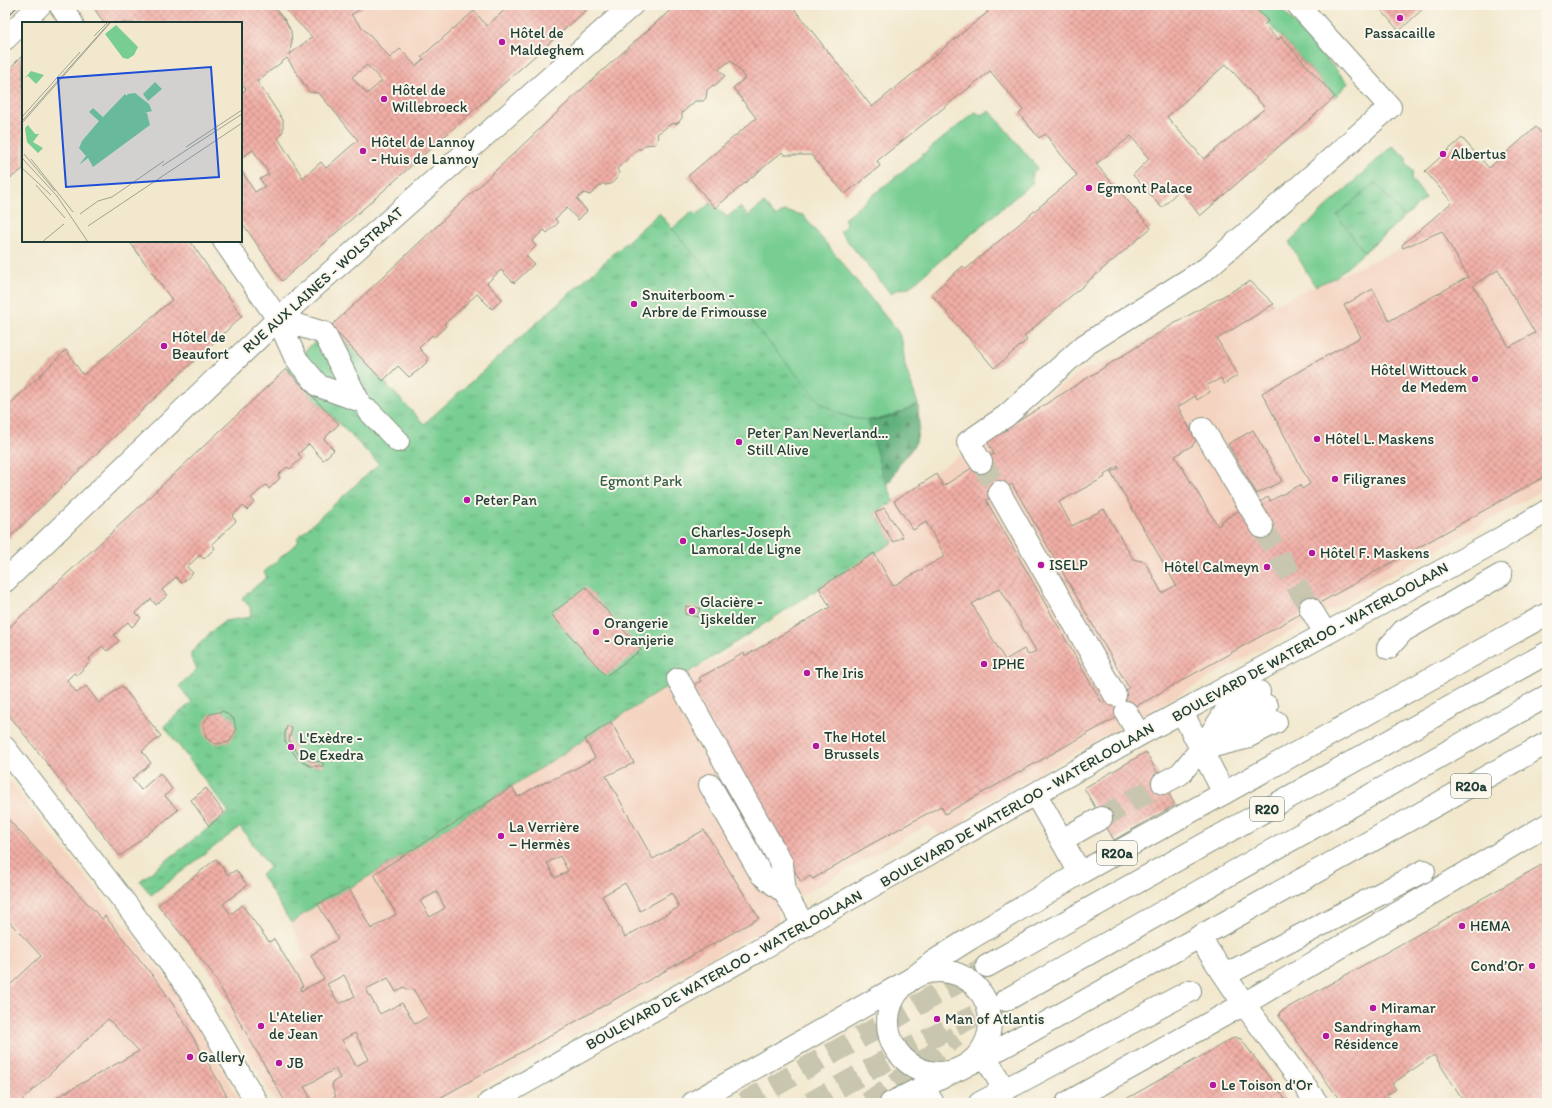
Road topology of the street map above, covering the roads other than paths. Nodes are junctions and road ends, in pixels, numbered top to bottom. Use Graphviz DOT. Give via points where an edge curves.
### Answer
graph roads {
  1 [pos="40,5"];
  2 [pos="60,5"];
  3 [pos="632,5"];
  4 [pos="1298,5"];
  5 [pos="22,22"];
  6 [pos="22,22"];
  7 [pos="71,22"];
  8 [pos="5,39"];
  9 [pos="225,242"];
  10 [pos="278,319"];
  11 [pos="369,411"];
  12 [pos="1203,429"];
  13 [pos="398,441"];
  14 [pos="981,462"];
  15 [pos="998,492"];
  16 [pos="1547,512"];
  17 [pos="1262,526"];
  18 [pos="1501,575"];
  19 [pos="5,581"];
  20 [pos="1310,608"];
  21 [pos="1547,614"];
  22 [pos="1547,629"];
  23 [pos="1326,634"];
  24 [pos="1388,648"];
  25 [pos="1485,648"];
  26 [pos="1547,653"];
  27 [pos="678,679"];
  28 [pos="1547,696"];
  29 [pos="1182,712"];
  30 [pos="1139,735"];
  31 [pos="1547,743"];
  32 [pos="5,748"];
  33 [pos="1201,749"];
  34 [pos="1163,783"];
  35 [pos="710,785"];
  36 [pos="1224,793"];
  37 [pos="1036,795"];
  38 [pos="1101,818"];
  39 [pos="1547,826"];
  40 [pos="1062,840"];
  41 [pos="1424,871"];
  42 [pos="1080,873"];
  43 [pos="785,893"];
  44 [pos="804,926"];
  45 [pos="1199,937"];
  46 [pos="987,966"];
  47 [pos="1224,975"];
  48 [pos="912,978"];
  49 [pos="1190,991"];
  50 [pos="1006,1000"];
  51 [pos="1244,1004"];
  52 [pos="986,1057"];
  53 [pos="965,1067"];
  54 [pos="1004,1090"];
  55 [pos="928,1095"];
  56 [pos="257,1103"];
  57 [pos="489,1103"];
  58 [pos="693,1103"];
  59 [pos="891,1103"];
  60 [pos="980,1103"];
  61 [pos="1068,1103"];
  62 [pos="1318,1103"];
  1 -- 6 [label="main road"];
  2 -- 7 [label="main road"];
  3 -- 10 [label="main road, RUE AUX LAINES - WOLSTRAAT"];
  4 -- 14 [label="main road" via="1390,107 1208,268 1085,345 1006,416 968,442"];
  5 -- 8 [label="main road"];
  9 -- 10 [label="main road"];
  10 -- 19 [label="main road, RUE AUX LAINES - WOLSTRAAT"];
  11 -- 13 [label="main road"];
  12 -- 17 [label="main road"];
  15 -- 30 [label="main road"];
  16 -- 23 [label="main road, BOULEVARD DE WATERLOO - WATERLOOLAAN"];
  18 -- 24 [label="main road" via="1403,632"];
  20 -- 23 [label="main road"];
  21 -- 25 [label="main road, R20a"];
  22 -- 25 [label="main road"];
  23 -- 29 [label="main road, BOULEVARD DE WATERLOO - WATERLOOLAAN"];
  25 -- 36 [label="main road, R20a"];
  26 -- 46 [label="main road, R20"];
  27 -- 43 [label="main road" via="782,864"];
  28 -- 50 [label="main road, R20"];
  29 -- 30 [label="main road, BOULEVARD DE WATERLOO - WATERLOOLAAN"];
  29 -- 33 [label="main road"];
  30 -- 37 [label="main road, BOULEVARD DE WATERLOO - WATERLOOLAAN"];
  31 -- 45 [label="main road, R20a"];
  32 -- 56 [label="main road" via="189,989"];
  33 -- 33 [label="main road" via="1228,708 1267,706 1245,738"];
  33 -- 34 [label="main road" via="1180,774"];
  33 -- 36 [label="main road"];
  35 -- 43 [label="main road" via="761,874"];
  36 -- 42 [label="main road, R20a"];
  37 -- 40 [label="main road"];
  37 -- 44 [label="main road, BOULEVARD DE WATERLOO - WATERLOOLAAN"];
  38 -- 40 [label="main road"];
  39 -- 51 [label="main road"];
  40 -- 42 [label="main road"];
  41 -- 47 [label="main road"];
  42 -- 48 [label="main road, R20a" via="971,938"];
  43 -- 44 [label="main road"];
  44 -- 57 [label="main road, BOULEVARD DE WATERLOO - WATERLOOLAAN"];
  45 -- 47 [label="main road"];
  45 -- 52 [label="main road, R20a"];
  47 -- 51 [label="main road"];
  48 -- 53 [label="main road" via="898,991 889,1009 888,1030 894,1048 907,1064 926,1072 946,1073"];
  48 -- 53 [label="main road" via="932,971 952,972 970,981 983,996 990,1015 988,1035 980,1053"];
  48 -- 58 [label="main road, R20a"];
  49 -- 54 [label="main road"];
  51 -- 61 [label="main road"];
  51 -- 62 [label="main road"];
  52 -- 53 [label="main road, R20a"];
  52 -- 54 [label="main road"];
  53 -- 55 [label="main road, R20a"];
  54 -- 60 [label="main road"];
  55 -- 59 [label="main road, R20a"];
}
